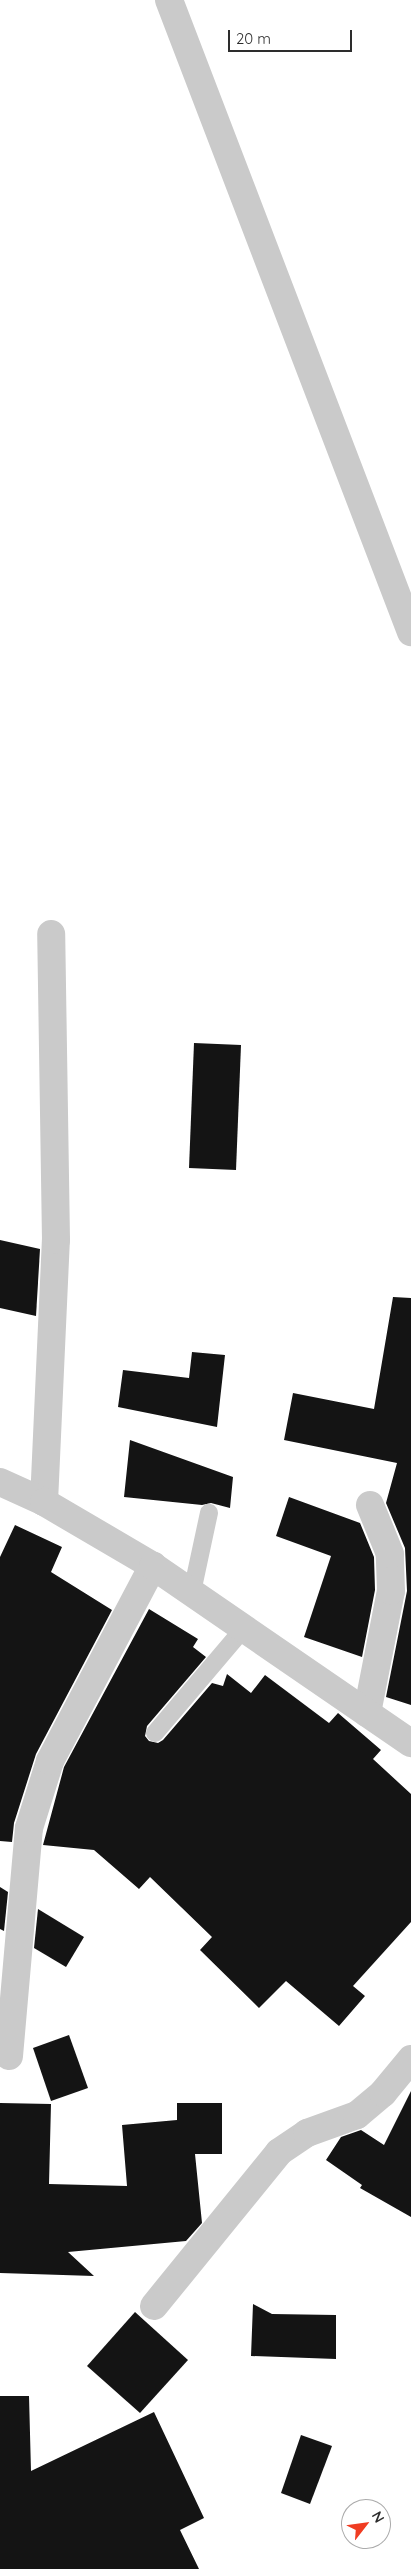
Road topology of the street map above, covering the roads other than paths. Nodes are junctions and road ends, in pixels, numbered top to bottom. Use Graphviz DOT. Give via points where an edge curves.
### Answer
graph roads {
  1 [pos="169,0"];
  2 [pos="411,632"];
  3 [pos="51,934"];
  4 [pos="0,1482"];
  5 [pos="44,1502"];
  6 [pos="370,1505"];
  7 [pos="209,1513"];
  8 [pos="153,1566"];
  9 [pos="192,1592"];
  10 [pos="244,1628"];
  11 [pos="367,1713"];
  12 [pos="155,1733"];
  13 [pos="411,1743"];
  14 [pos="9,2056"];
  15 [pos="411,2059"];
  16 [pos="154,2306"];
  1 -- 2 [label="street"];
  3 -- 5 [label="street" via="56,1240"];
  4 -- 5 [label="street"];
  5 -- 8 [label="street"];
  6 -- 11 [label="street" via="390,1554 391,1591"];
  7 -- 9 [label="lane"];
  8 -- 9 [label="street"];
  8 -- 14 [label="street" via="50,1761 29,1828"];
  9 -- 10 [label="street"];
  10 -- 11 [label="street"];
  10 -- 12 [label="lane"];
  11 -- 13 [label="street"];
  15 -- 16 [label="street" via="384,2093 357,2115 307,2133 279,2152"];
}
